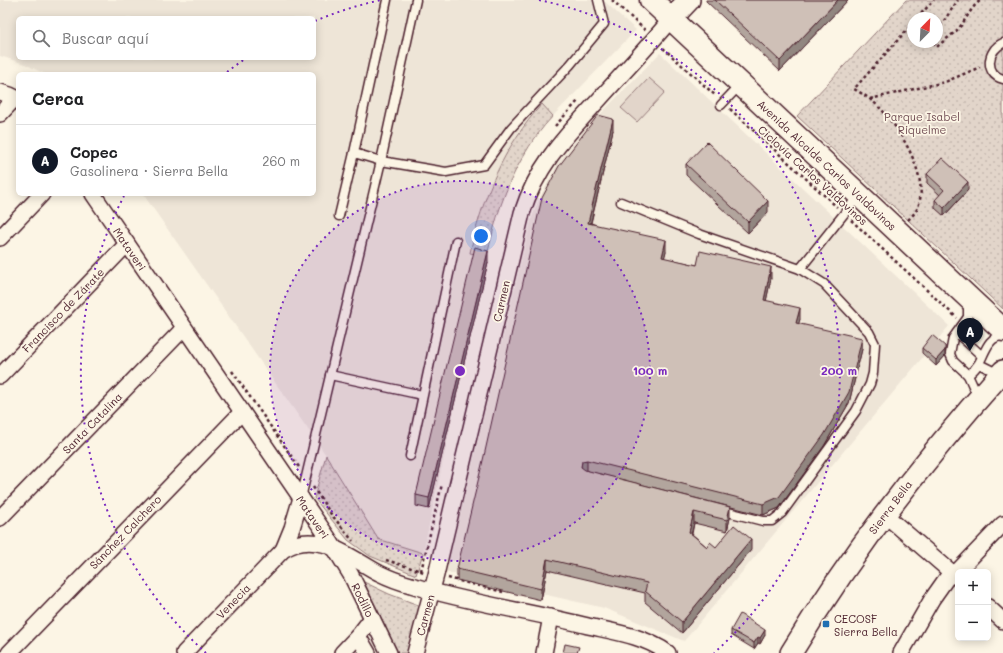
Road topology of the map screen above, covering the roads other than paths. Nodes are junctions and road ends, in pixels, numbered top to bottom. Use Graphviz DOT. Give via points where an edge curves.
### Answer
graph roads {
  1 [pos="387,0"];
  2 [pos="416,0"];
  3 [pos="598,0"];
  4 [pos="650,0"];
  5 [pos="689,0"];
  6 [pos="671,19"];
  7 [pos="1003,43"];
  8 [pos="1003,79"];
  9 [pos="741,85"];
  10 [pos="0,92"];
  11 [pos="16,98"];
  12 [pos="16,99"];
  13 [pos="722,104"];
  14 [pos="0,114"];
  15 [pos="354,153"];
  16 [pos="381,161"];
  17 [pos="859,195"];
  18 [pos="40,196"];
  19 [pos="94,196"];
  20 [pos="622,202"];
  21 [pos="339,216"];
  22 [pos="0,238"];
  23 [pos="456,240"];
  24 [pos="127,244"];
  25 [pos="800,269"];
  26 [pos="968,298"];
  27 [pos="184,328"];
  28 [pos="1003,330"];
  29 [pos="956,333"];
  30 [pos="1003,336"];
  31 [pos="982,356"];
  32 [pos="979,364"];
  33 [pos="1002,372"];
  34 [pos="330,375"];
  35 [pos="968,375"];
  36 [pos="0,376"];
  37 [pos="422,395"];
  38 [pos="978,398"];
  39 [pos="242,412"];
  40 [pos="410,456"];
  41 [pos="301,498"];
  42 [pos="709,508"];
  43 [pos="884,514"];
  44 [pos="0,518"];
  45 [pos="1003,524"];
  46 [pos="333,548"];
  47 [pos="282,550"];
  48 [pos="961,569"];
  49 [pos="955,575"];
  50 [pos="431,591"];
  51 [pos="991,610"];
  52 [pos="551,617"];
  53 [pos="372,618"];
  54 [pos="1003,621"];
  55 [pos="358,636"];
  56 [pos="664,652"];
  57 [pos="9,653"];
  58 [pos="184,653"];
  59 [pos="342,653"];
  60 [pos="368,653"];
  61 [pos="390,653"];
  62 [pos="415,653"];
  63 [pos="544,653"];
  64 [pos="790,653"];
  65 [pos="901,653"];
  66 [pos="909,653"];
  1 -- 15 [label="lane"];
  2 -- 16 [label="lane"];
  3 -- 16 [label="lane" via="604,24 511,128 484,165 446,172"];
  4 -- 6 [label="main road, Avenida Alcalde Carlos Valdovinos"];
  5 -- 6 [label="street, Carmen"];
  6 -- 9 [label="main road, Avenida Alcalde Carlos Valdovinos"];
  6 -- 50 [label="street, Carmen" via="560,142 529,193 520,221"];
  7 -- 8 [label="lane" via="992,51 990,63 995,74"];
  9 -- 13 [label="lane"];
  9 -- 17 [label="main road, Avenida Alcalde Carlos Valdovinos"];
  10 -- 11 [label="street"];
  12 -- 14 [label="street"];
  15 -- 16 [label="lane"];
  15 -- 21 [label="lane"];
  16 -- 34 [label="lane"];
  17 -- 25 [label="lane"];
  17 -- 26 [label="main road, Avenida Alcalde Carlos Valdovinos"];
  18 -- 22 [label="street"];
  19 -- 24 [label="street, Mataveri"];
  20 -- 25 [label="lane" via="699,234"];
  23 -- 37 [label="lane"];
  24 -- 27 [label="street, Mataveri"];
  24 -- 36 [label="street, Francisco de Zárate"];
  25 -- 42 [label="lane" via="824,284 869,332 875,344 874,373 870,384 856,411 782,513 772,521"];
  26 -- 28 [label="main road, Avenida Alcalde Carlos Valdovinos"];
  26 -- 29 [label="lane" via="968,317"];
  27 -- 39 [label="street, Mataveri"];
  27 -- 44 [label="street, Santa Catalina"];
  29 -- 31 [label="lane"];
  29 -- 35 [label="lane" via="950,354 953,361"];
  30 -- 31 [label="lane" via="994,339"];
  31 -- 32 [label="lane"];
  32 -- 33 [label="lane"];
  32 -- 35 [label="lane"];
  33 -- 38 [label="street, Sierra Bella"];
  34 -- 37 [label="lane"];
  34 -- 41 [label="lane"];
  35 -- 38 [label="lane"];
  37 -- 40 [label="lane"];
  38 -- 43 [label="street, Sierra Bella"];
  39 -- 41 [label="street, Mataveri"];
  39 -- 57 [label="street, Sánchez Calchero"];
  41 -- 46 [label="street, Mataveri"];
  41 -- 47 [label="street, Venecia"];
  43 -- 49 [label="street"];
  43 -- 64 [label="street, Sierra Bella"];
  45 -- 48 [label="street"];
  46 -- 47 [label="street, Venecia" via="310,542 294,544"];
  46 -- 50 [label="street, Mataveri" via="389,578"];
  46 -- 53 [label="street, Rodillo" via="351,575"];
  47 -- 58 [label="street, Venecia"];
  49 -- 65 [label="street" via="932,599"];
  49 -- 66 [label="street"];
  50 -- 52 [label="street, Mataveri"];
  50 -- 62 [label="street, Carmen"];
  51 -- 54 [label="street"];
  52 -- 56 [label="street, Mataveri" via="640,638"];
  52 -- 63 [label="street"];
  53 -- 55 [label="street"];
  53 -- 61 [label="street, Rodillo"];
  55 -- 59 [label="street"];
  55 -- 60 [label="street"];
}
